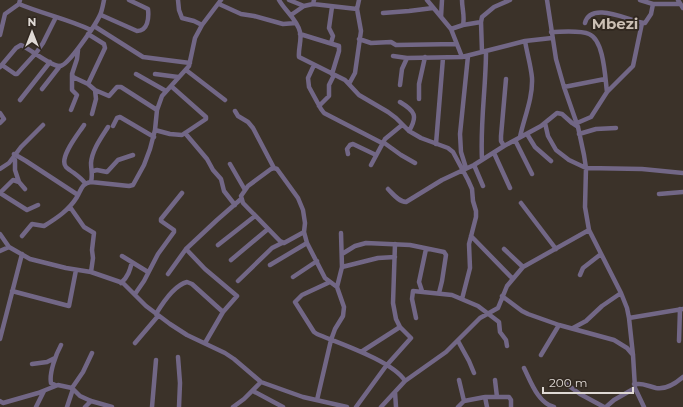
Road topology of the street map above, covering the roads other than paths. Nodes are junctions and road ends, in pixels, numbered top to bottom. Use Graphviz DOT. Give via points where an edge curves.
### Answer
graph roads {
  1 [pos="104,0"];
  2 [pos="129,0"];
  3 [pos="178,0"];
  4 [pos="279,0"];
  5 [pos="289,0"];
  6 [pos="359,0"];
  7 [pos="427,0"];
  8 [pos="442,0"];
  9 [pos="462,0"];
  10 [pos="493,0"];
  11 [pos="510,0"];
  12 [pos="548,0"];
  13 [pos="640,0"];
  14 [pos="20,2"];
  15 [pos="220,2"];
  16 [pos="314,2"];
  17 [pos="653,4"];
  18 [pos="680,4"];
  19 [pos="304,6"];
  20 [pos="332,7"];
  21 [pos="494,7"];
  22 [pos="433,8"];
  23 [pos="357,9"];
  24 [pos="383,13"];
  25 [pos="101,15"];
  26 [pos="291,15"];
  27 [pos="56,17"];
  28 [pos="441,17"];
  29 [pos="481,22"];
  30 [pos="296,23"];
  31 [pos="585,23"];
  32 [pos="642,23"];
  33 [pos="202,25"];
  34 [pos="463,25"];
  35 [pos="451,29"];
  36 [pos="91,30"];
  37 [pos="300,34"];
  38 [pos="0,35"];
  39 [pos="552,35"];
  40 [pos="359,39"];
  41 [pos="525,41"];
  42 [pos="330,43"];
  43 [pos="457,44"];
  44 [pos="78,50"];
  45 [pos="484,52"];
  46 [pos="36,53"];
  47 [pos="393,56"];
  48 [pos="468,56"];
  49 [pos="462,57"];
  50 [pos="407,58"];
  51 [pos="425,58"];
  52 [pos="442,58"];
  53 [pos="50,62"];
  54 [pos="190,63"];
  55 [pos="1,64"];
  56 [pos="314,65"];
  57 [pos="60,66"];
  58 [pos="186,70"];
  59 [pos="136,74"];
  60 [pos="155,74"];
  61 [pos="333,74"];
  62 [pos="72,75"];
  63 [pos="178,77"];
  64 [pos="506,79"];
  65 [pos="605,79"];
  66 [pos="88,84"];
  67 [pos="349,84"];
  68 [pos="400,84"];
  69 [pos="171,86"];
  70 [pos="564,88"];
  71 [pos="42,90"];
  72 [pos="95,90"];
  73 [pos="166,91"];
  74 [pos="607,92"];
  75 [pos="419,99"];
  76 [pos="20,100"];
  77 [pos="225,100"];
  78 [pos="400,102"];
  79 [pos="319,106"];
  80 [pos="71,110"];
  81 [pos="157,110"];
  82 [pos="235,111"];
  83 [pos="0,113"];
  84 [pos="92,114"];
  85 [pos="0,123"];
  86 [pos="545,123"];
  87 [pos="43,125"];
  88 [pos="402,125"];
  89 [pos="577,125"];
  90 [pos="84,126"];
  91 [pos="113,126"];
  92 [pos="108,127"];
  93 [pos="616,128"];
  94 [pos="155,130"];
  95 [pos="409,131"];
  96 [pos="185,133"];
  97 [pos="527,134"];
  98 [pos="579,134"];
  99 [pos="154,137"];
  100 [pos="520,137"];
  101 [pos="515,140"];
  102 [pos="382,142"];
  103 [pos="436,144"];
  104 [pos="504,146"];
  105 [pos="494,153"];
  106 [pos="14,154"];
  107 [pos="348,154"];
  108 [pos="133,155"];
  109 [pos="376,155"];
  110 [pos="13,160"];
  111 [pos="482,160"];
  112 [pos="26,161"];
  113 [pos="551,161"];
  114 [pos="415,163"];
  115 [pos="230,164"];
  116 [pos="371,165"];
  117 [pos="474,165"];
  118 [pos="274,168"];
  119 [pos="586,168"];
  120 [pos="0,169"];
  121 [pos="464,169"];
  122 [pos="93,171"];
  123 [pos="683,173"];
  124 [pos="532,174"];
  125 [pos="19,182"];
  126 [pos="91,182"];
  127 [pos="85,183"];
  128 [pos="483,186"];
  129 [pos="510,188"];
  130 [pos="25,189"];
  131 [pos="388,189"];
  132 [pos="245,190"];
  133 [pos="683,192"];
  134 [pos="182,193"];
  135 [pos="660,194"];
  136 [pos="78,195"];
  137 [pos="241,199"];
  138 [pos="521,203"];
  139 [pos="38,205"];
  140 [pos="234,205"];
  141 [pos="70,207"];
  142 [pos="255,216"];
  143 [pos="268,229"];
  144 [pos="589,230"];
  145 [pos="304,232"];
  146 [pos="341,233"];
  147 [pos="0,234"];
  148 [pos="22,236"];
  149 [pos="470,236"];
  150 [pos="282,243"];
  151 [pos="307,244"];
  152 [pos="395,244"];
  153 [pos="218,245"];
  154 [pos="9,247"];
  155 [pos="186,249"];
  156 [pos="426,249"];
  157 [pos="504,249"];
  158 [pos="556,249"];
  159 [pos="0,251"];
  160 [pos="22,254"];
  161 [pos="342,254"];
  162 [pos="601,254"];
  163 [pos="122,256"];
  164 [pos="395,257"];
  165 [pos="231,260"];
  166 [pos="317,261"];
  167 [pos="132,262"];
  168 [pos="270,266"];
  169 [pos="342,267"];
  170 [pos="523,267"];
  171 [pos="76,270"];
  172 [pos="91,272"];
  173 [pos="148,272"];
  174 [pos="168,274"];
  175 [pos="580,275"];
  176 [pos="293,277"];
  177 [pos="512,278"];
  178 [pos="238,281"];
  179 [pos="330,282"];
  180 [pos="121,283"];
  181 [pos="337,287"];
  182 [pos="12,291"];
  183 [pos="422,292"];
  184 [pos="439,293"];
  185 [pos="621,293"];
  186 [pos="135,294"];
  187 [pos="502,296"];
  188 [pos="462,299"];
  189 [pos="681,309"];
  190 [pos="223,312"];
  191 [pos="489,313"];
  192 [pos="157,315"];
  193 [pos="416,318"];
  194 [pos="629,318"];
  195 [pos="559,325"];
  196 [pos="400,327"];
  197 [pos="573,328"];
  198 [pos="0,339"];
  199 [pos="331,340"];
  200 [pos="458,341"];
  201 [pos="678,341"];
  202 [pos="135,343"];
  203 [pos="205,343"];
  204 [pos="61,345"];
  205 [pos="507,346"];
  206 [pos="361,352"];
  207 [pos="92,353"];
  208 [pos="541,355"];
  209 [pos="633,355"];
  210 [pos="178,357"];
  211 [pos="55,358"];
  212 [pos="156,360"];
  213 [pos="32,364"];
  214 [pos="386,366"];
  215 [pos="524,368"];
  216 [pos="474,373"];
  217 [pos="683,377"];
  218 [pos="459,380"];
  219 [pos="495,380"];
  220 [pos="405,381"];
  221 [pos="261,382"];
  222 [pos="566,382"];
  223 [pos="55,385"];
  224 [pos="634,386"];
  225 [pos="72,389"];
  226 [pos="44,391"];
  227 [pos="253,391"];
  228 [pos="395,392"];
  229 [pos="485,397"];
  230 [pos="497,397"];
  231 [pos="317,400"];
  232 [pos="91,401"];
  233 [pos="464,401"];
  234 [pos="1,404"];
  235 [pos="333,405"];
  236 [pos="344,406"];
  237 [pos="36,407"];
  238 [pos="67,407"];
  239 [pos="85,407"];
  240 [pos="112,407"];
  241 [pos="152,407"];
  242 [pos="179,407"];
  243 [pos="233,407"];
  244 [pos="283,407"];
  245 [pos="356,407"];
  246 [pos="381,407"];
  247 [pos="396,407"];
  248 [pos="458,407"];
  249 [pos="487,407"];
  250 [pos="512,407"];
  251 [pos="554,407"];
  252 [pos="605,407"];
  253 [pos="644,407"];
  1 -- 25 [label="street"];
  2 -- 25 [label="street" via="148,9 147,23 141,31"];
  3 -- 33 [label="street" via="182,18"];
  4 -- 26 [label="street"];
  5 -- 19 [label="street"];
  6 -- 23 [label="street"];
  7 -- 22 [label="street"];
  8 -- 28 [label="street"];
  9 -- 34 [label="street"];
  10 -- 21 [label="street"];
  11 -- 21 [label="street"];
  12 -- 39 [label="street"];
  13 -- 17 [label="street"];
  14 -- 27 [label="street"];
  14 -- 38 [label="street" via="5,14"];
  15 -- 30 [label="street" via="241,14 283,24"];
  15 -- 33 [label="street"];
  16 -- 19 [label="street"];
  16 -- 20 [label="street"];
  17 -- 18 [label="street"];
  17 -- 32 [label="street" via="646,22"];
  19 -- 26 [label="street"];
  20 -- 23 [label="street"];
  20 -- 42 [label="street" via="329,28 333,36"];
  21 -- 29 [label="street" via="482,17"];
  22 -- 24 [label="street"];
  22 -- 28 [label="street"];
  23 -- 40 [label="street" via="361,27"];
  25 -- 36 [label="street"];
  26 -- 30 [label="street"];
  27 -- 36 [label="street"];
  27 -- 46 [label="street"];
  28 -- 35 [label="street"];
  29 -- 34 [label="street"];
  29 -- 45 [label="street"];
  30 -- 37 [label="street"];
  31 -- 32 [label="street" via="589,16 605,12"];
  32 -- 74 [label="street" via="633,66"];
  33 -- 54 [label="street" via="195,38"];
  34 -- 35 [label="street"];
  35 -- 43 [label="street"];
  36 -- 44 [label="street"];
  36 -- 54 [label="street" via="143,57"];
  36 -- 66 [label="street" via="105,48"];
  37 -- 42 [label="street"];
  37 -- 56 [label="street" via="298,56"];
  39 -- 41 [label="street"];
  39 -- 65 [label="street" via="586,33 594,38 600,51"];
  39 -- 70 [label="street"];
  40 -- 43 [label="street" via="371,43 391,42 396,45"];
  40 -- 67 [label="street" via="355,73"];
  41 -- 45 [label="street"];
  41 -- 100 [label="street" via="532,84"];
  42 -- 61 [label="street" via="340,48"];
  43 -- 49 [label="street"];
  44 -- 57 [label="street"];
  44 -- 62 [label="street"];
  45 -- 48 [label="street"];
  45 -- 111 [label="street"];
  46 -- 53 [label="street"];
  46 -- 55 [label="street" via="20,45"];
  46 -- 55 [label="street" via="16,74"];
  47 -- 50 [label="street"];
  48 -- 49 [label="street"];
  48 -- 121 [label="street" via="460,134"];
  49 -- 52 [label="street"];
  50 -- 51 [label="street"];
  50 -- 68 [label="street"];
  51 -- 52 [label="street"];
  51 -- 75 [label="street" via="419,84"];
  52 -- 103 [label="street"];
  53 -- 57 [label="street"];
  53 -- 76 [label="street"];
  54 -- 58 [label="street"];
  56 -- 61 [label="street"];
  56 -- 79 [label="street" via="308,82"];
  57 -- 71 [label="street"];
  58 -- 63 [label="street"];
  58 -- 77 [label="street"];
  59 -- 73 [label="street"];
  60 -- 63 [label="street"];
  61 -- 67 [label="street"];
  61 -- 79 [label="street" via="329,96"];
  62 -- 66 [label="street"];
  62 -- 80 [label="street" via="72,90 76,95"];
  63 -- 69 [label="street"];
  64 -- 104 [label="street" via="501,136"];
  65 -- 70 [label="street"];
  65 -- 74 [label="street"];
  66 -- 72 [label="street"];
  67 -- 88 [label="street" via="362,97 388,112"];
  69 -- 73 [label="street"];
  69 -- 96 [label="street" via="206,118"];
  70 -- 89 [label="street"];
  72 -- 81 [label="street" via="109,96 117,87 121,87"];
  72 -- 84 [label="street" via="96,99"];
  73 -- 81 [label="street"];
  74 -- 89 [label="street" via="591,117"];
  78 -- 95 [label="street" via="414,114"];
  79 -- 102 [label="street" via="324,113"];
  81 -- 94 [label="street"];
  82 -- 118 [label="street" via="253,128"];
  83 -- 85 [label="street" via="4,119"];
  86 -- 89 [label="street" via="560,113"];
  86 -- 97 [label="street"];
  86 -- 119 [label="street" via="548,136 556,150"];
  87 -- 106 [label="street"];
  88 -- 95 [label="street"];
  88 -- 102 [label="street"];
  89 -- 98 [label="street"];
  90 -- 127 [label="street" via="69,148 64,164"];
  91 -- 99 [label="street" via="120,117"];
  92 -- 122 [label="street" via="93,156"];
  93 -- 98 [label="street" via="596,129"];
  94 -- 96 [label="street" via="178,135"];
  94 -- 99 [label="street"];
  95 -- 103 [label="street"];
  96 -- 140 [label="street" via="221,179 224,190"];
  97 -- 100 [label="street"];
  97 -- 113 [label="street" via="535,147"];
  98 -- 119 [label="street"];
  99 -- 126 [label="street" via="144,165 133,185"];
  100 -- 101 [label="street"];
  101 -- 104 [label="street"];
  101 -- 124 [label="street"];
  102 -- 109 [label="street"];
  102 -- 114 [label="street"];
  103 -- 121 [label="street" via="453,152"];
  104 -- 105 [label="street"];
  105 -- 111 [label="street"];
  105 -- 129 [label="street"];
  106 -- 110 [label="street"];
  106 -- 112 [label="street"];
  107 -- 109 [label="street" via="347,149 353,144"];
  108 -- 122 [label="street" via="118,160 107,172"];
  109 -- 116 [label="street"];
  110 -- 112 [label="street"];
  110 -- 120 [label="street"];
  110 -- 125 [label="street"];
  111 -- 117 [label="street"];
  112 -- 136 [label="street"];
  115 -- 132 [label="street"];
  117 -- 121 [label="street"];
  117 -- 128 [label="street"];
  118 -- 132 [label="street"];
  118 -- 145 [label="street" via="298,198 304,216"];
  119 -- 123 [label="street"];
  119 -- 144 [label="street"];
  121 -- 131 [label="street" via="406,202 402,202"];
  121 -- 149 [label="street" via="472,189 476,211"];
  122 -- 126 [label="street"];
  125 -- 130 [label="street"];
  125 -- 139 [label="street" via="12,181 0,193 27,210"];
  126 -- 127 [label="street"];
  127 -- 136 [label="street"];
  132 -- 137 [label="street"];
  133 -- 135 [label="street"];
  134 -- 173 [label="street" via="161,218 161,221 174,232"];
  136 -- 141 [label="street"];
  137 -- 140 [label="street"];
  137 -- 142 [label="street"];
  138 -- 158 [label="street"];
  140 -- 155 [label="street"];
  141 -- 148 [label="street" via="44,226 32,224"];
  141 -- 172 [label="street" via="84,227 94,233"];
  142 -- 143 [label="street"];
  142 -- 153 [label="street"];
  143 -- 150 [label="street"];
  143 -- 165 [label="street"];
  144 -- 158 [label="street"];
  144 -- 162 [label="street"];
  145 -- 150 [label="street"];
  145 -- 151 [label="street"];
  146 -- 161 [label="street"];
  147 -- 154 [label="street"];
  149 -- 177 [label="street"];
  149 -- 188 [label="street" via="470,268"];
  150 -- 178 [label="street" via="272,248"];
  151 -- 166 [label="street"];
  151 -- 168 [label="street"];
  152 -- 156 [label="street"];
  152 -- 161 [label="street" via="360,244"];
  152 -- 164 [label="street"];
  154 -- 159 [label="street"];
  154 -- 160 [label="street"];
  155 -- 174 [label="street"];
  155 -- 190 [label="street" via="205,270 237,295"];
  156 -- 183 [label="street" via="419,282"];
  156 -- 184 [label="street" via="444,252 446,255"];
  157 -- 170 [label="street"];
  158 -- 170 [label="street"];
  160 -- 171 [label="street" via="37,261"];
  160 -- 182 [label="street"];
  161 -- 169 [label="street"];
  162 -- 175 [label="street" via="583,268"];
  162 -- 185 [label="street"];
  163 -- 167 [label="street"];
  164 -- 169 [label="street" via="378,258"];
  164 -- 196 [label="street" via="393,303"];
  166 -- 176 [label="street"];
  166 -- 179 [label="street" via="325,278"];
  167 -- 173 [label="street"];
  167 -- 180 [label="street" via="126,279"];
  169 -- 181 [label="street"];
  170 -- 177 [label="street"];
  171 -- 172 [label="street"];
  171 -- 182 [label="street" via="69,306"];
  172 -- 180 [label="street"];
  173 -- 186 [label="street"];
  177 -- 187 [label="street"];
  179 -- 181 [label="street"];
  179 -- 199 [label="street" via="302,295 295,302 314,332"];
  180 -- 186 [label="street"];
  181 -- 199 [label="street" via="344,312"];
  182 -- 198 [label="street"];
  183 -- 184 [label="street"];
  183 -- 193 [label="street" via="412,291"];
  184 -- 188 [label="street"];
  185 -- 194 [label="street"];
  185 -- 197 [label="street" via="586,321"];
  186 -- 192 [label="street"];
  187 -- 191 [label="street" via="498,308"];
  187 -- 195 [label="street" via="528,314"];
  188 -- 191 [label="street"];
  189 -- 194 [label="street"];
  189 -- 201 [label="street"];
  190 -- 192 [label="street" via="187,282 164,301"];
  190 -- 203 [label="street"];
  191 -- 200 [label="street" via="480,318"];
  191 -- 205 [label="street" via="500,323 500,332"];
  192 -- 202 [label="street"];
  192 -- 203 [label="street" via="177,329"];
  194 -- 209 [label="street"];
  195 -- 197 [label="street"];
  195 -- 208 [label="street"];
  196 -- 206 [label="street"];
  196 -- 214 [label="street" via="411,340"];
  197 -- 209 [label="street" via="614,340"];
  199 -- 206 [label="street"];
  199 -- 231 [label="street"];
  200 -- 216 [label="street"];
  200 -- 220 [label="street"];
  203 -- 221 [label="street" via="234,359"];
  204 -- 211 [label="street"];
  206 -- 214 [label="street"];
  207 -- 225 [label="street"];
  209 -- 224 [label="street"];
  210 -- 242 [label="street"];
  211 -- 213 [label="street"];
  211 -- 223 [label="street" via="51,383"];
  212 -- 241 [label="street"];
  214 -- 220 [label="street"];
  214 -- 245 [label="street"];
  215 -- 251 [label="street" via="542,401"];
  217 -- 224 [label="street" via="672,385 661,388 644,384"];
  218 -- 233 [label="street"];
  219 -- 230 [label="street"];
  220 -- 228 [label="street"];
  221 -- 227 [label="street"];
  221 -- 231 [label="street"];
  222 -- 252 [label="street" via="580,394"];
  223 -- 225 [label="street"];
  223 -- 226 [label="street"];
  224 -- 252 [label="street"];
  224 -- 253 [label="street"];
  225 -- 232 [label="street"];
  225 -- 238 [label="street"];
  226 -- 234 [label="street"];
  226 -- 237 [label="street"];
  227 -- 243 [label="street"];
  227 -- 244 [label="street"];
  228 -- 246 [label="street"];
  228 -- 247 [label="street"];
  229 -- 230 [label="street"];
  229 -- 233 [label="street"];
  229 -- 249 [label="street"];
  230 -- 250 [label="street" via="511,398"];
  231 -- 235 [label="street"];
  232 -- 239 [label="street"];
  232 -- 240 [label="street"];
  233 -- 248 [label="street"];
  235 -- 236 [label="street"];
}
